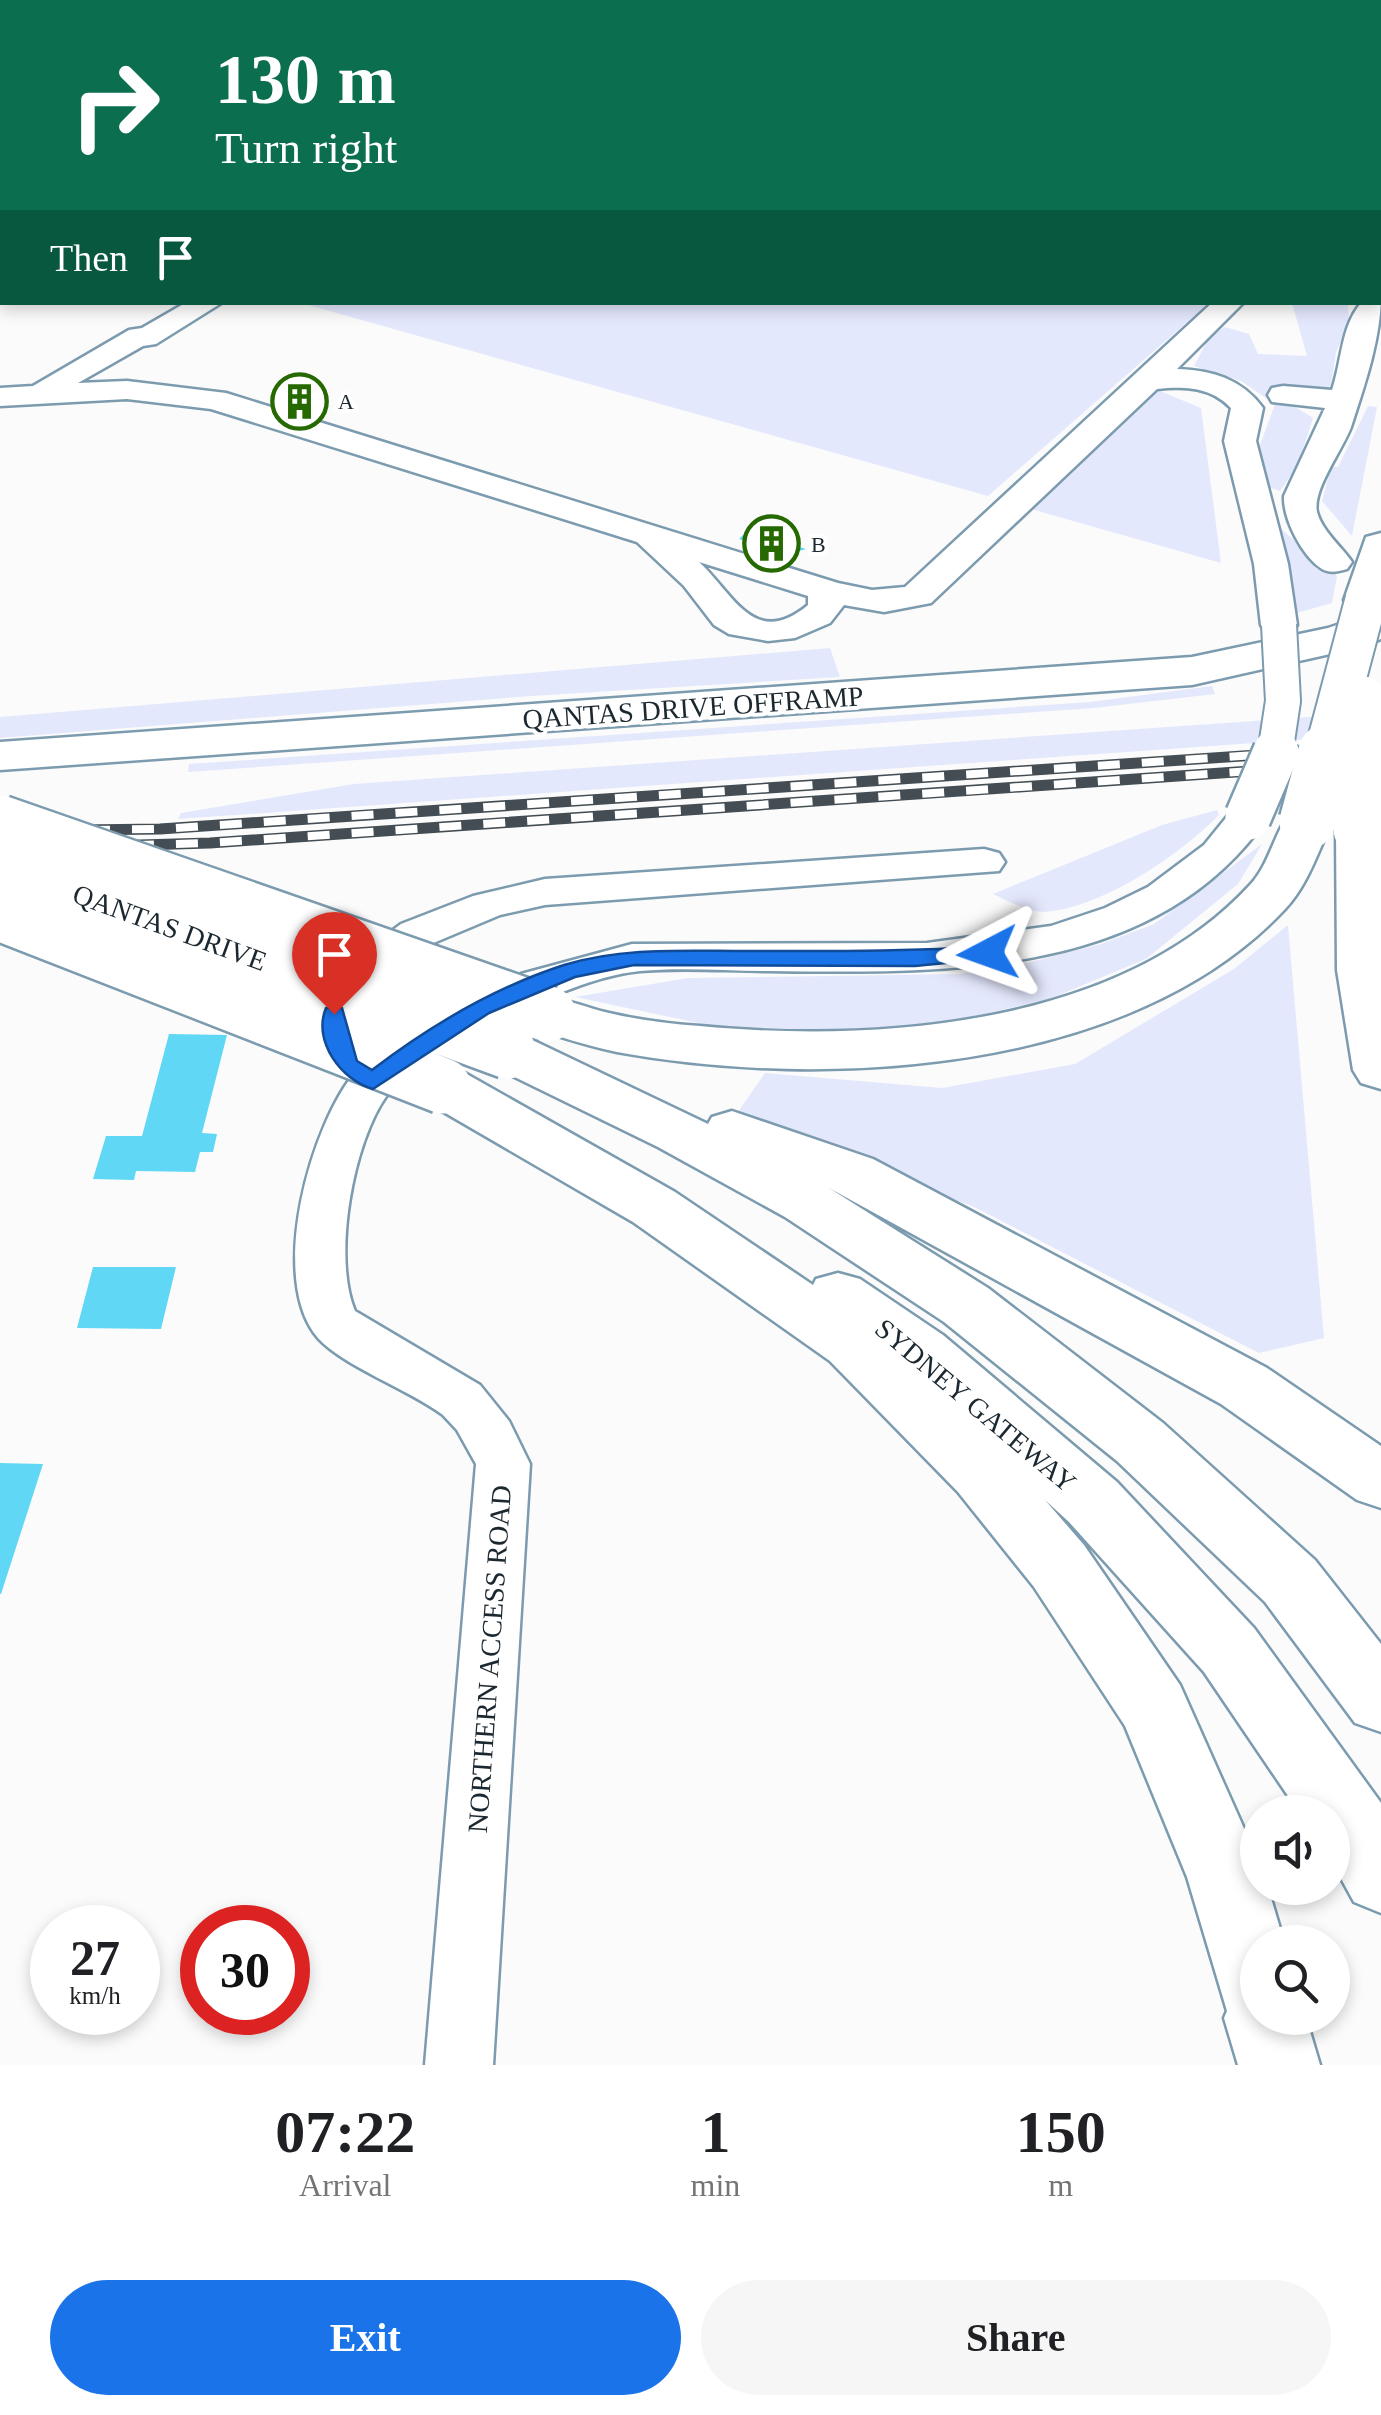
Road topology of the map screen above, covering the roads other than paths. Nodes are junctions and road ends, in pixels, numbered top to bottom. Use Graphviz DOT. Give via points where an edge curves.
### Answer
graph roads {
  1 [pos="205,305"];
  2 [pos="1227,305"];
  3 [pos="1377,305"];
  4 [pos="1146,382"];
  5 [pos="46,394"];
  6 [pos="1283,396"];
  7 [pos="0,397"];
  8 [pos="1344,401"];
  9 [pos="641,530"];
  10 [pos="1381,546"];
  11 [pos="1336,562"];
  12 [pos="824,602"];
  13 [pos="1373,612"];
  14 [pos="878,632"];
  15 [pos="0,756"];
  16 [pos="0,823"];
  17 [pos="984,862"];
  18 [pos="0,864"];
  19 [pos="0,914"];
  20 [pos="528,1032"];
  21 [pos="1381,1070"];
  22 [pos="373,1082"];
  23 [pos="443,1086"];
  24 [pos="1381,1481"];
  25 [pos="1381,1700"];
  26 [pos="1381,1876"];
  27 [pos="1240,1925"];
  28 [pos="1271,2035"];
  29 [pos="459,2065"];
  30 [pos="1279,2065"];
  1 -- 5 [label="street"];
  2 -- 4 [label="street"];
  3 -- 8 [label="street" via="1363,319"];
  4 -- 12 [label="street" via="918,595"];
  4 -- 22 [label="street, NORTHERN ACCESS ROAD, bridge" via="1169,378 1221,386 1244,401 1248,416 1240,440 1271,564 1284,725 1275,762 1233,841 1172,892 1059,940 915,958 634,958 570,971 481,1007"];
  5 -- 7 [label="street"];
  5 -- 9 [label="street" via="127,390 215,400"];
  6 -- 8 [label="street"];
  8 -- 11 [label="street" via="1300,511"];
  9 -- 12 [label="street"];
  9 -- 12 [label="street" via="738,624 804,624"];
  10 -- 13 [label="highway"];
  12 -- 14 [label="street"];
  13 -- 15 [label="highway, QANTAS DRIVE OFFRAMP" via="1341,638 1192,672"];
  13 -- 20 [label="highway, bridge" via="1306,822 1270,894 1222,940 1148,986 1050,1021 936,1044 807,1049"];
  13 -- 21 [label="highway, bridge" via="1361,830 1364,970"];
  16 -- 20 [label="highway, bridge"];
  17 -- 22 [label="street" via="545,892 488,904 416,934 352,982 334,1014 336,1035 348,1066"];
  18 -- 20 [label="highway, QANTAS DRIVE, bridge"];
  19 -- 23 [label="highway, QANTAS DRIVE, bridge"];
  20 -- 24 [label="highway" via="852,1174 1244,1386"];
  20 -- 25 [label="highway" via="678,1134 806,1202 966,1305 1140,1442 1290,1581"];
  22 -- 29 [label="street, NORTHERN ACCESS ROAD" via="342,1136 326,1189 324,1286 334,1322 462,1396 488,1428 504,1464"];
  23 -- 26 [label="highway, SYDNEY GATEWAY" via="638,1175 921,1352 1094,1502 1229,1650"];
  23 -- 27 [label="highway" via="654,1207 852,1344 982,1473 1059,1566 1154,1708 1226,1876"];
  28 -- 30 [label="highway"];
}
